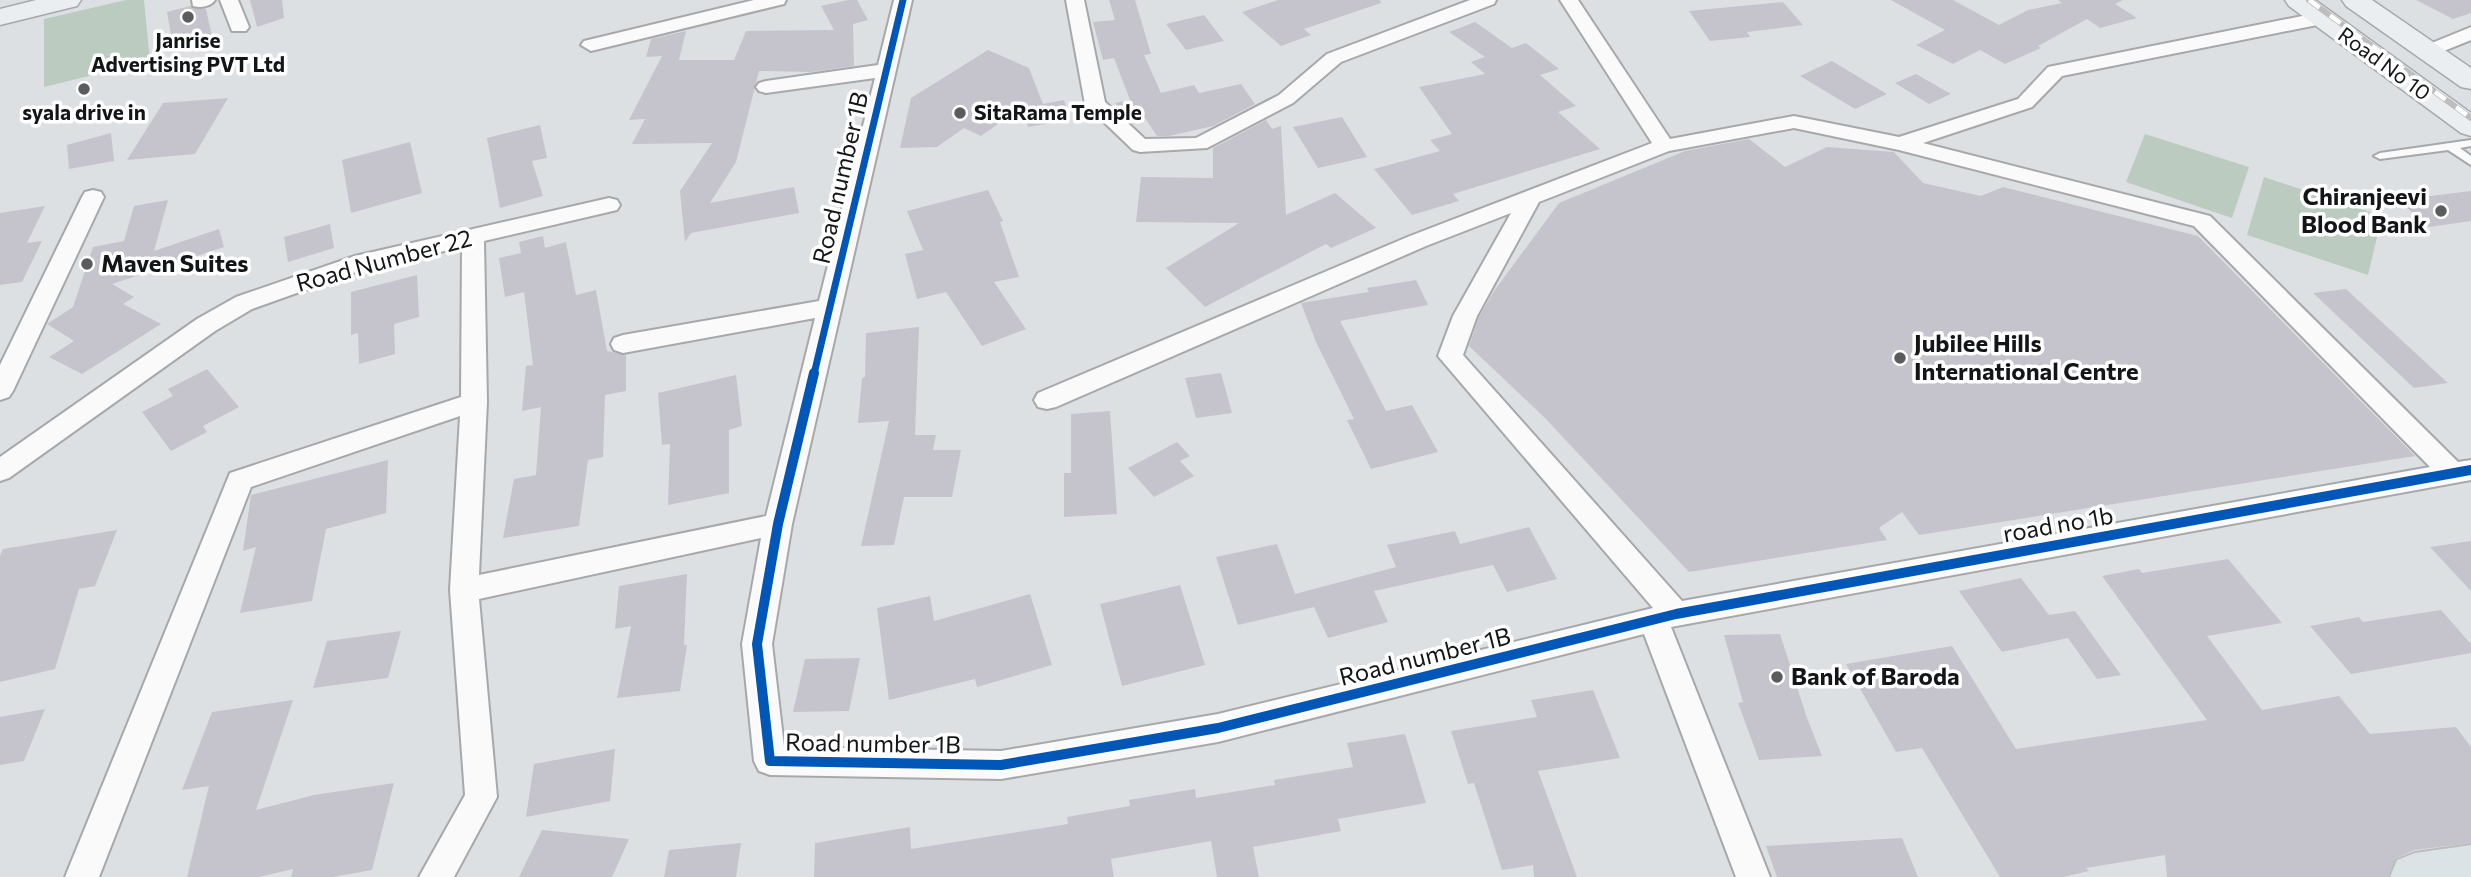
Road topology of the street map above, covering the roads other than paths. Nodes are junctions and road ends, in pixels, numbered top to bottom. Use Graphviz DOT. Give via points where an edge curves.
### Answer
graph roads {
  1 [pos="24,0"];
  2 [pos="68,0"];
  3 [pos="229,0"];
  4 [pos="777,0"];
  5 [pos="903,0"];
  6 [pos="1075,0"];
  7 [pos="1487,0"];
  8 [pos="1569,0"];
  9 [pos="2298,0"];
  10 [pos="2355,0"];
  11 [pos="0,6"];
  12 [pos="0,17"];
  13 [pos="2322,18"];
  14 [pos="239,27"];
  15 [pos="2471,33"];
  16 [pos="592,45"];
  17 [pos="2429,51"];
  18 [pos="886,70"];
  19 [pos="2471,81"];
  20 [pos="766,87"];
  21 [pos="2471,127"];
  22 [pos="2471,143"];
  23 [pos="1900,144"];
  24 [pos="1664,146"];
  25 [pos="2450,146"];
  26 [pos="2379,156"];
  27 [pos="2471,162"];
  28 [pos="93,197"];
  29 [pos="1531,197"];
  30 [pos="610,205"];
  31 [pos="473,238"];
  32 [pos="830,307"];
  33 [pos="622,344"];
  34 [pos="0,391"];
  35 [pos="1047,400"];
  36 [pos="474,402"];
  37 [pos="0,471"];
  38 [pos="2461,471"];
  39 [pos="778,524"];
  40 [pos="464,590"];
  41 [pos="1664,617"];
  42 [pos="2471,869"];
  43 [pos="82,877"];
  44 [pos="436,877"];
  45 [pos="1753,877"];
  46 [pos="2415,877"];
  1 -- 11 [label="main road"];
  2 -- 12 [label="main road"];
  3 -- 14 [label="street"];
  4 -- 16 [label="street"];
  5 -- 18 [label="street, Road number 1B"];
  6 -- 7 [label="street" via="1095,104 1140,146 1200,144 1286,99 1334,58"];
  8 -- 24 [label="street"];
  9 -- 13 [label="main road, Road No 10"];
  10 -- 17 [label="main road, Road No 10"];
  13 -- 21 [label="main road, Road No 10"];
  13 -- 23 [label="street" via="2055,71 2025,103"];
  15 -- 17 [label="street"];
  17 -- 19 [label="main road, Road No 10"];
  18 -- 20 [label="street"];
  18 -- 32 [label="street, Road number 1B"];
  22 -- 25 [label="lane"];
  23 -- 24 [label="street" via="1794,122"];
  23 -- 38 [label="street" via="2202,221"];
  24 -- 29 [label="street"];
  25 -- 26 [label="lane"];
  25 -- 27 [label="lane"];
  28 -- 34 [label="street"];
  29 -- 35 [label="street"];
  29 -- 41 [label="street" via="1465,316 1450,356"];
  30 -- 31 [label="street, Road Number 22"];
  31 -- 36 [label="street"];
  31 -- 37 [label="street, Road Number 22" via="355,264 244,303"];
  32 -- 33 [label="street"];
  32 -- 39 [label="street, Road number 1B"];
  36 -- 40 [label="street"];
  36 -- 43 [label="street" via="240,480"];
  38 -- 41 [label="street, road no 1b"];
  39 -- 40 [label="street"];
  39 -- 41 [label="street, Road number 1B" via="757,644 769,761 1001,765 1218,728"];
  40 -- 44 [label="street" via="481,797"];
  41 -- 45 [label="street"];
  42 -- 46 [label="main road"];
}
